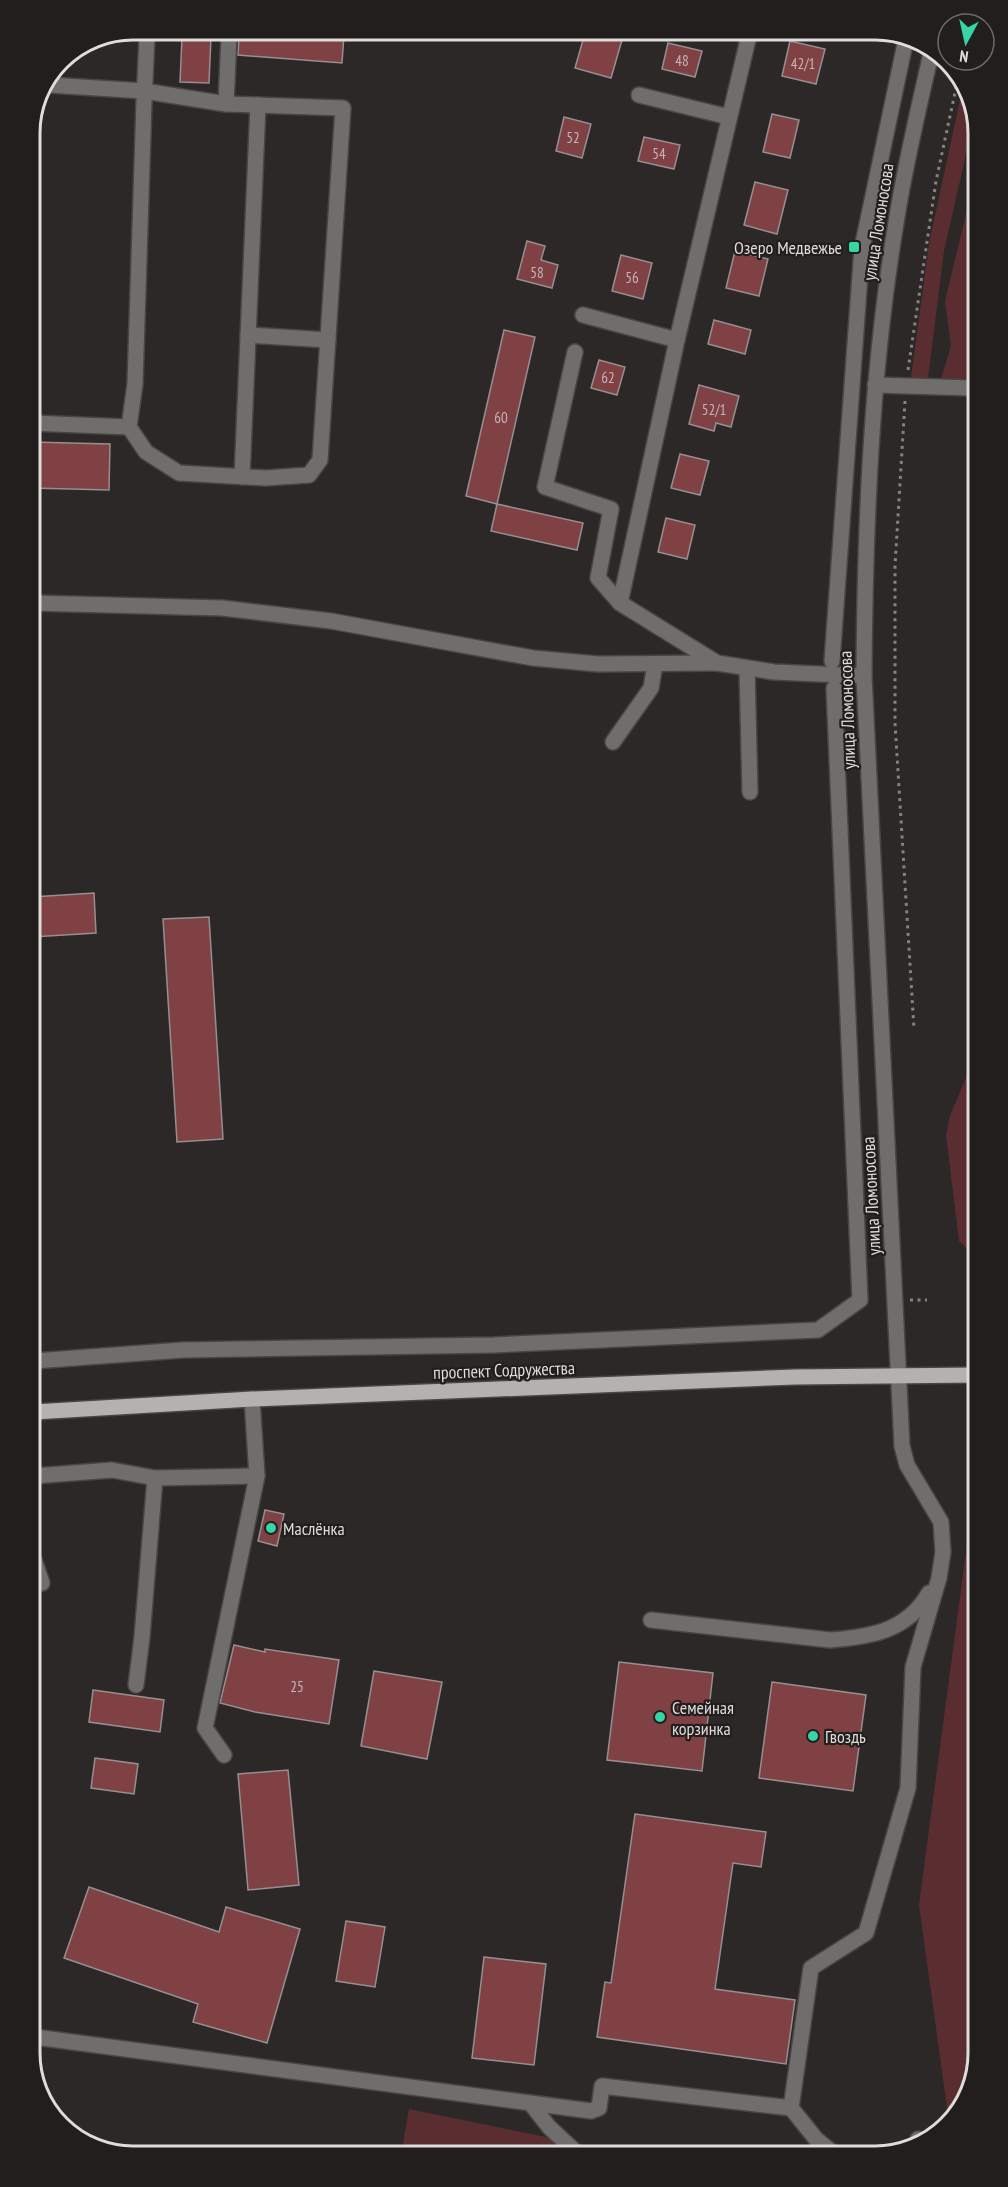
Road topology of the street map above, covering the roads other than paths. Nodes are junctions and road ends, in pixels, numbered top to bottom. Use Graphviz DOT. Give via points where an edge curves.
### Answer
graph roads {
  1 [pos="147,41"];
  2 [pos="229,41"];
  3 [pos="748,41"];
  4 [pos="905,46"];
  5 [pos="930,59"];
  6 [pos="54,85"];
  7 [pos="144,91"];
  8 [pos="639,95"];
  9 [pos="226,104"];
  10 [pos="258,105"];
  11 [pos="729,117"];
  12 [pos="584,315"];
  13 [pos="248,335"];
  14 [pos="328,340"];
  15 [pos="677,340"];
  16 [pos="575,352"];
  17 [pos="875,386"];
  18 [pos="968,388"];
  19 [pos="41,423"];
  20 [pos="129,427"];
  21 [pos="242,477"];
  22 [pos="41,603"];
  23 [pos="620,603"];
  24 [pos="832,661"];
  25 [pos="717,663"];
  26 [pos="656,664"];
  27 [pos="747,669"];
  28 [pos="864,676"];
  29 [pos="834,688"];
  30 [pos="614,742"];
  31 [pos="750,792"];
  32 [pos="40,1361"];
  33 [pos="896,1375"];
  34 [pos="968,1376"];
  35 [pos="252,1399"];
  36 [pos="40,1412"];
  37 [pos="40,1476"];
  38 [pos="257,1476"];
  39 [pos="155,1478"];
  40 [pos="40,1578"];
  41 [pos="939,1578"];
  42 [pos="42,1583"];
  43 [pos="651,1620"];
  44 [pos="136,1685"];
  45 [pos="224,1755"];
  46 [pos="40,2038"];
  47 [pos="531,2104"];
  48 [pos="791,2108"];
  49 [pos="569,2146"];
  50 [pos="825,2146"];
  1 -- 7 [label="street"];
  2 -- 9 [label="street"];
  3 -- 11 [label="street"];
  4 -- 24 [label="street" via="862,248"];
  5 -- 17 [label="street, улица Ломоносова" via="896,222"];
  6 -- 7 [label="street"];
  7 -- 9 [label="street"];
  7 -- 20 [label="street" via="135,384"];
  8 -- 11 [label="street"];
  9 -- 10 [label="street"];
  10 -- 13 [label="street"];
  10 -- 14 [label="street" via="344,108"];
  11 -- 15 [label="street"];
  12 -- 15 [label="street"];
  13 -- 14 [label="street"];
  13 -- 21 [label="street"];
  14 -- 21 [label="street" via="320,460 309,475"];
  15 -- 23 [label="street"];
  16 -- 23 [label="street" via="545,487 611,508 598,578"];
  17 -- 18 [label="street"];
  17 -- 28 [label="street, улица Ломоносова" via="865,547"];
  19 -- 20 [label="street"];
  20 -- 21 [label="street" via="146,452 179,473"];
  22 -- 26 [label="street" via="279,613 533,658"];
  23 -- 25 [label="street"];
  25 -- 26 [label="street"];
  25 -- 27 [label="street"];
  26 -- 30 [label="street" via="651,688"];
  27 -- 28 [label="street"];
  27 -- 31 [label="street"];
  28 -- 33 [label="street, улица Ломоносова" via="896,1294"];
  29 -- 32 [label="street" via="860,1300 818,1330 494,1345 183,1350"];
  33 -- 34 [label="main road, проспект Содружества"];
  33 -- 35 [label="main road, проспект Содружества"];
  33 -- 41 [label="street, улица Ломоносова" via="904,1456 941,1522 943,1552"];
  35 -- 36 [label="main road, проспект Содружества"];
  35 -- 38 [label="street"];
  37 -- 39 [label="street" via="112,1470"];
  38 -- 39 [label="street"];
  38 -- 45 [label="street" via="205,1728"];
  39 -- 44 [label="street"];
  40 -- 42 [label="street"];
  41 -- 43 [label="street" via="906,1620 887,1632 850,1639"];
  41 -- 48 [label="street, улица Ломоносова" via="913,1667 908,1788 866,1933 811,1968"];
  46 -- 47 [label="street"];
  47 -- 48 [label="street" via="591,2111 598,2108 602,2086"];
  47 -- 49 [label="street"];
  48 -- 50 [label="street"];
}
